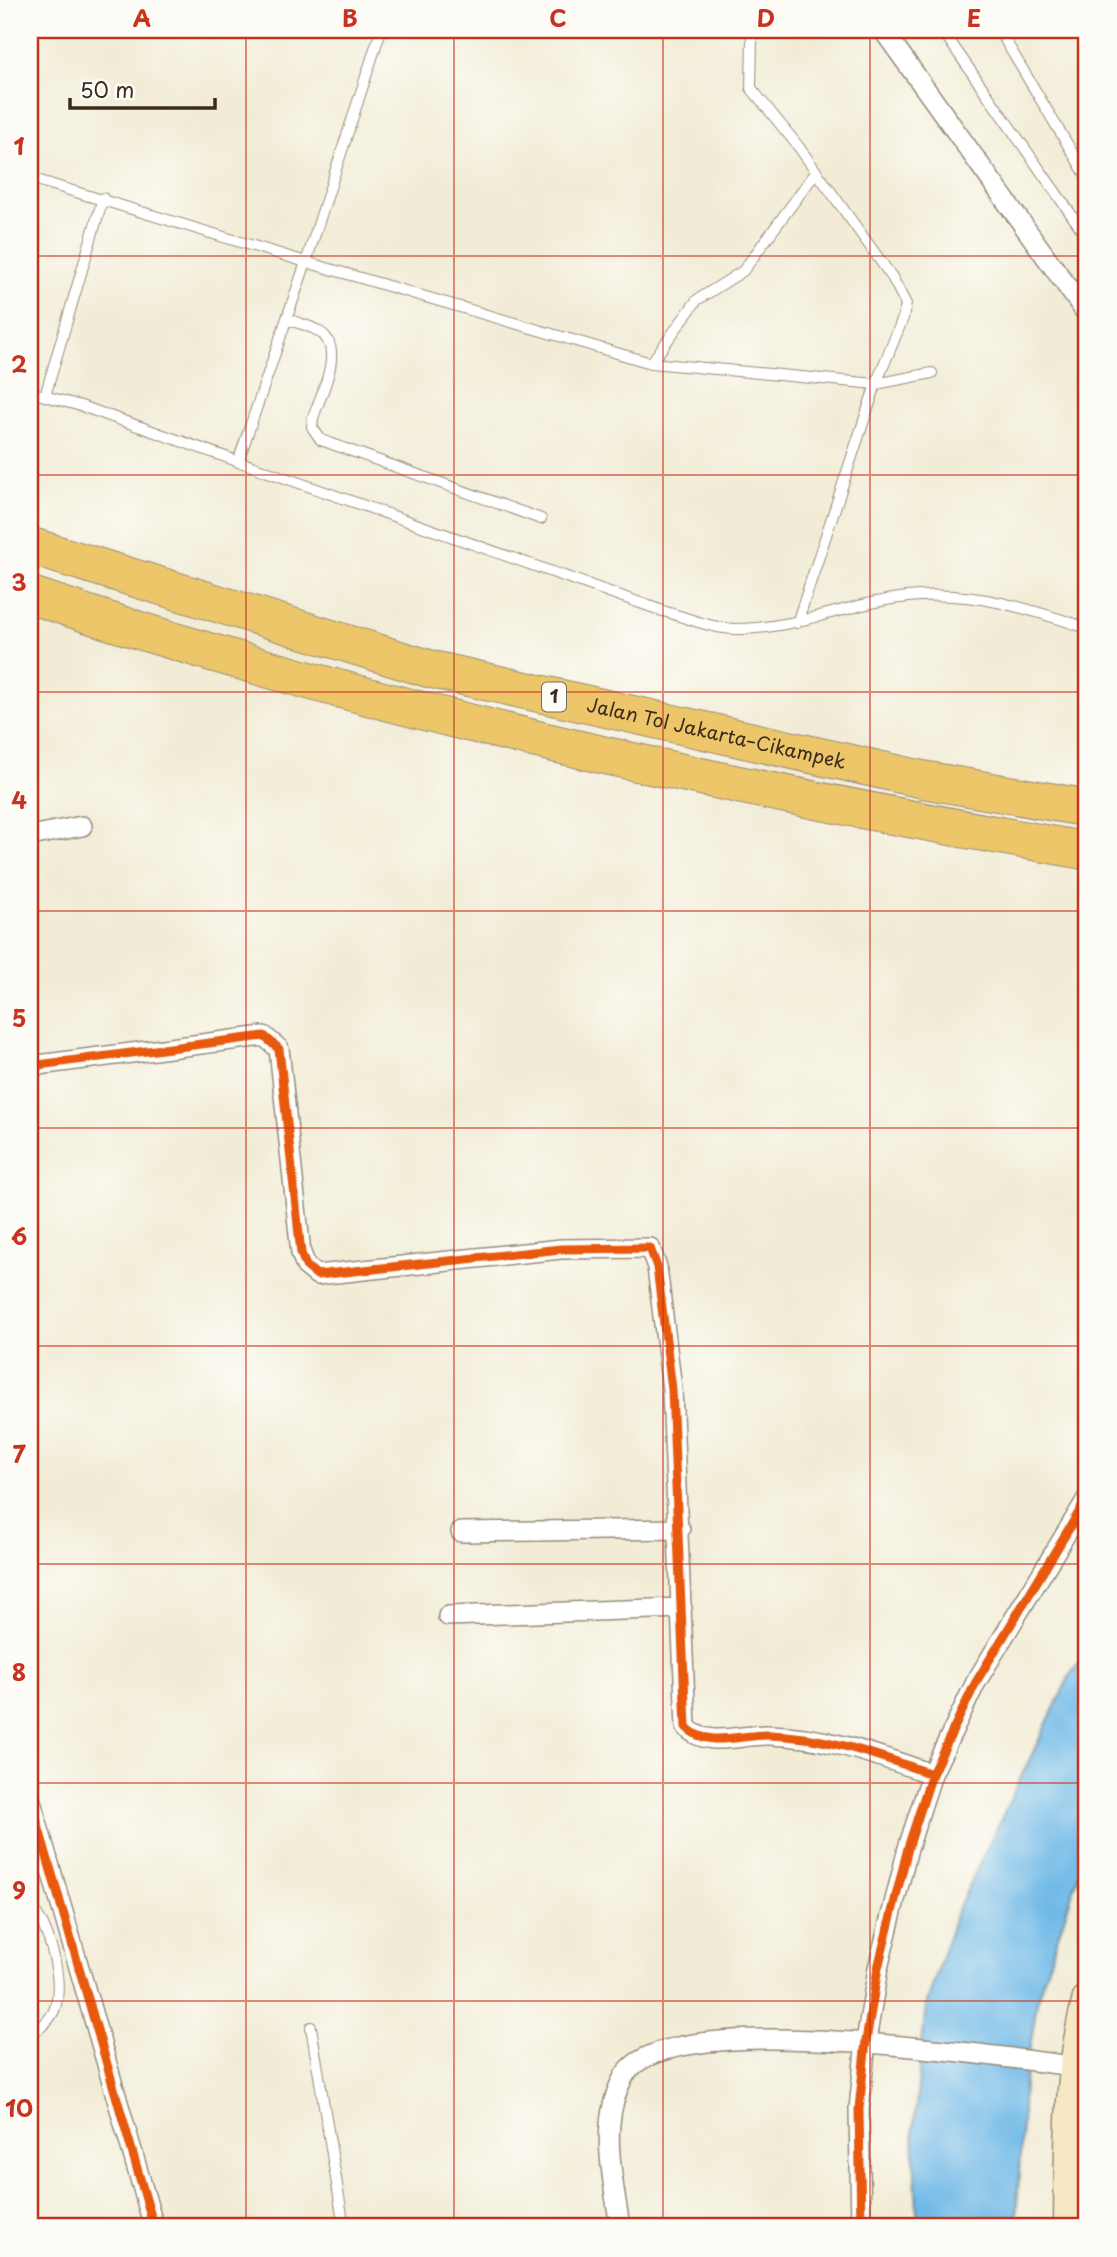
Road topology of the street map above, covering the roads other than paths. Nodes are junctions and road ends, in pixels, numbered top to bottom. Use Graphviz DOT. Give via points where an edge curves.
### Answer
graph roads {
  1 [pos="381,30"];
  2 [pos="750,30"];
  3 [pos="883,30"];
  4 [pos="942,30"];
  5 [pos="999,30"];
  6 [pos="817,172"];
  7 [pos="1087,177"];
  8 [pos="30,178"];
  9 [pos="103,198"];
  10 [pos="1087,237"];
  11 [pos="306,262"];
  12 [pos="1087,314"];
  13 [pos="287,319"];
  14 [pos="651,363"];
  15 [pos="932,373"];
  16 [pos="876,384"];
  17 [pos="30,391"];
  18 [pos="45,396"];
  19 [pos="238,462"];
  20 [pos="541,519"];
  21 [pos="30,546"];
  22 [pos="30,595"];
  23 [pos="797,623"];
  24 [pos="1087,628"];
  25 [pos="1087,808"];
  26 [pos="82,826"];
  27 [pos="30,836"];
  28 [pos="1087,851"];
  29 [pos="30,1066"];
  30 [pos="1087,1499"];
  31 [pos="680,1529"];
  32 [pos="461,1532"];
  33 [pos="682,1608"];
  34 [pos="448,1616"];
  35 [pos="932,1773"];
  36 [pos="30,1798"];
  37 [pos="30,1905"];
  38 [pos="1087,2000"];
  39 [pos="311,2027"];
  40 [pos="30,2035"];
  41 [pos="866,2040"];
  42 [pos="1081,2059"];
  43 [pos="154,2227"];
  44 [pos="344,2227"];
  45 [pos="620,2227"];
  46 [pos="861,2227"];
  47 [pos="1068,2227"];
  1 -- 11 [label="lane"];
  2 -- 6 [label="lane" via="751,88"];
  3 -- 12 [label="street"];
  4 -- 10 [label="lane"];
  5 -- 7 [label="lane"];
  6 -- 14 [label="lane" via="743,271 697,300"];
  6 -- 16 [label="lane" via="892,277 905,304"];
  8 -- 9 [label="lane"];
  9 -- 11 [label="lane"];
  9 -- 18 [label="lane"];
  11 -- 13 [label="lane"];
  11 -- 14 [label="lane"];
  13 -- 19 [label="lane"];
  13 -- 20 [label="lane" via="319,331 331,346 331,362 312,427 321,440"];
  14 -- 16 [label="lane"];
  15 -- 16 [label="lane"];
  16 -- 23 [label="lane"];
  17 -- 18 [label="lane"];
  18 -- 19 [label="lane"];
  19 -- 23 [label="lane" via="710,625 734,629"];
  21 -- 25 [label="highway, Jalan Tol Jakarta–Cikampek / 1" via="430,669 925,780"];
  22 -- 28 [label="highway, 1" via="172,643 417,711 785,795"];
  23 -- 24 [label="lane" via="877,602 947,595 1003,601"];
  26 -- 27 [label="street"];
  29 -- 31 [label="street" via="264,1036 273,1041 279,1049 300,1253 317,1275 561,1249 650,1248 657,1267 672,1389"];
  30 -- 35 [label="street" via="976,1682"];
  31 -- 32 [label="street"];
  31 -- 33 [label="street"];
  33 -- 34 [label="street"];
  33 -- 35 [label="street" via="686,1727 694,1736 707,1740 768,1735 805,1739 852,1747"];
  35 -- 41 [label="street" via="881,1954"];
  36 -- 43 [label="street"];
  37 -- 40 [label="lane" via="48,1940 57,1992 55,2009"];
  38 -- 42 [label="street"];
  39 -- 44 [label="lane"];
  41 -- 42 [label="street" via="1039,2061"];
  41 -- 45 [label="street" via="689,2043 639,2061 625,2074 609,2121 608,2150"];
  41 -- 46 [label="street" via="859,2109"];
  42 -- 47 [label="street" via="1068,2134"];
}
